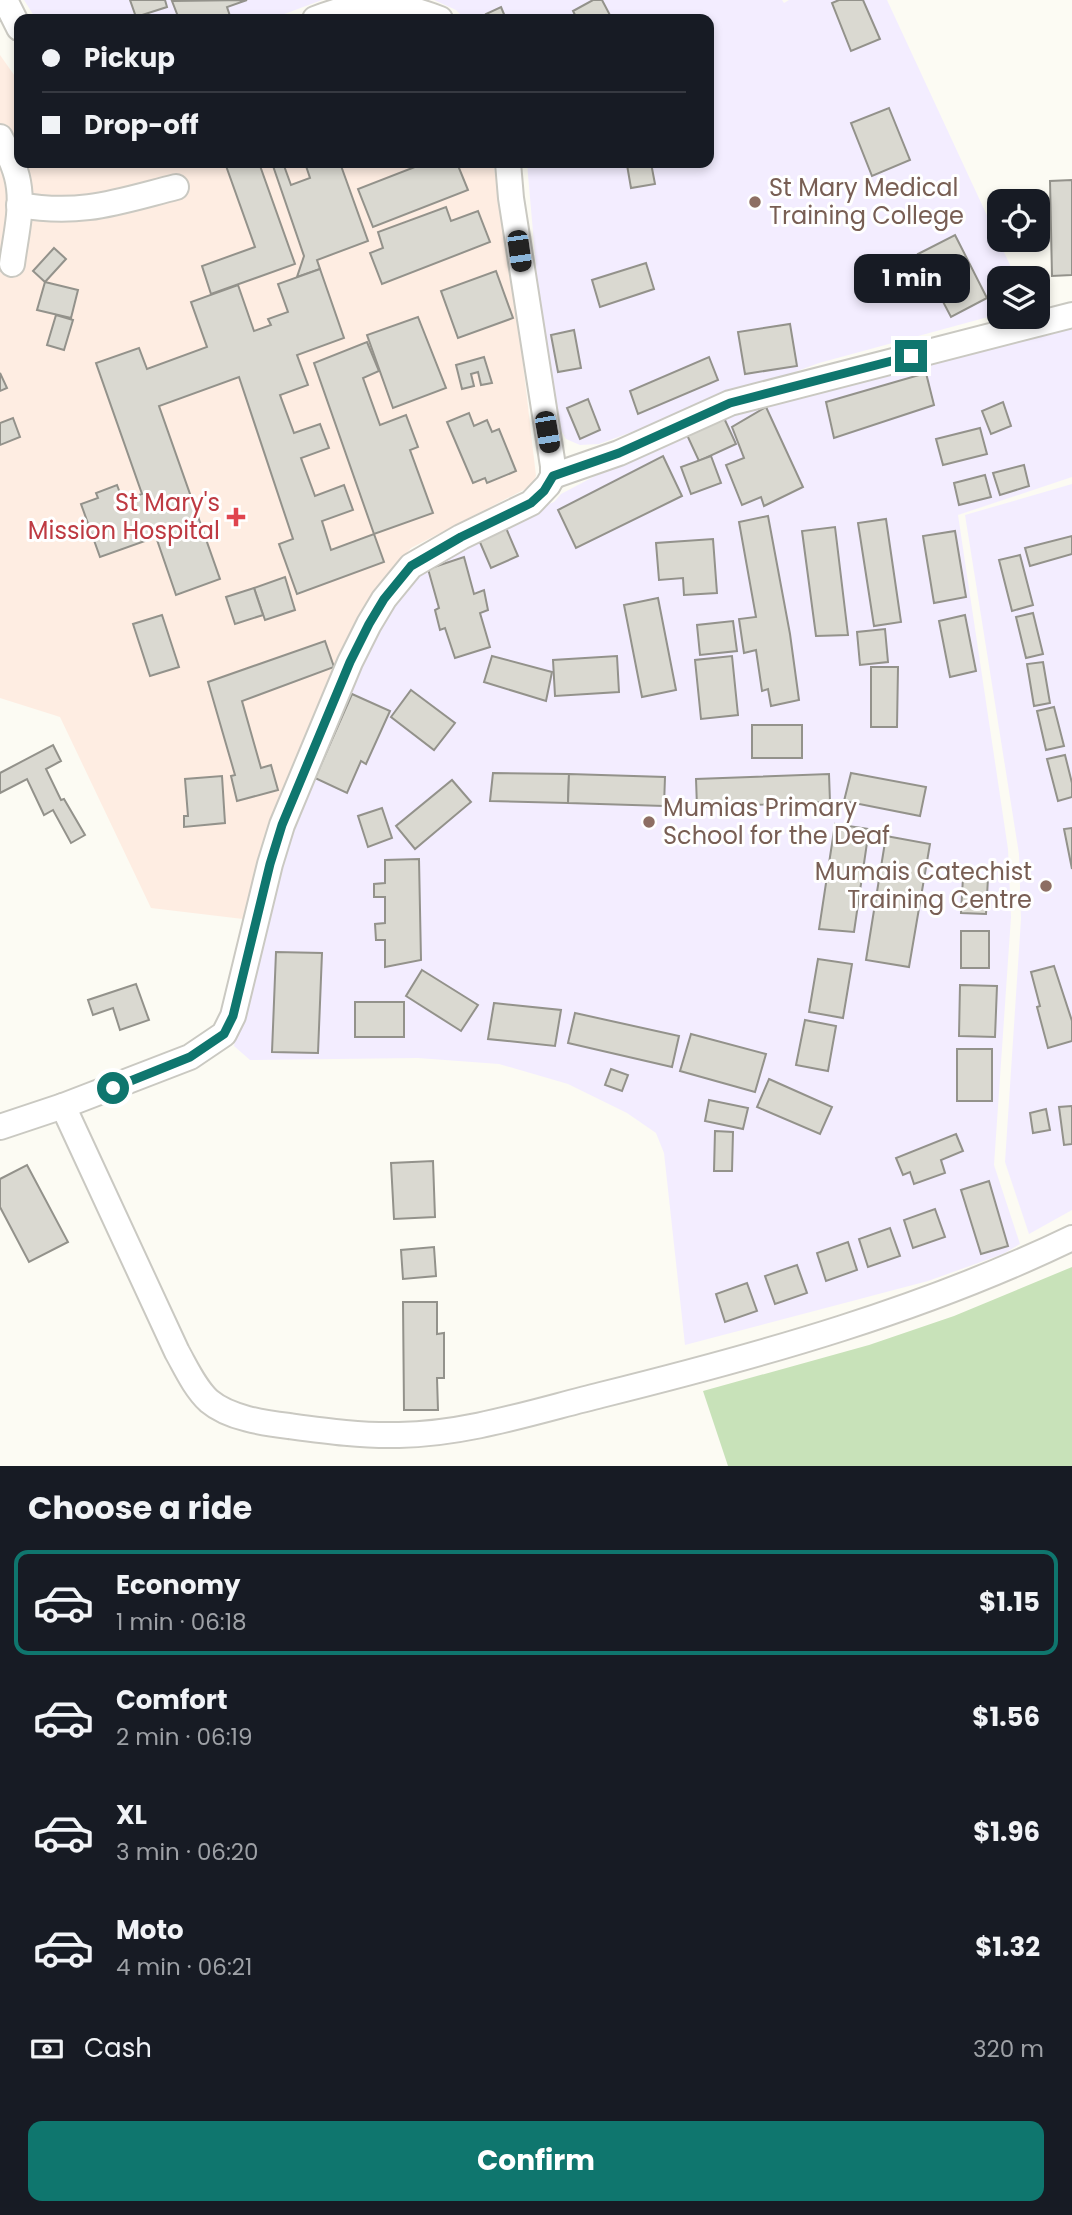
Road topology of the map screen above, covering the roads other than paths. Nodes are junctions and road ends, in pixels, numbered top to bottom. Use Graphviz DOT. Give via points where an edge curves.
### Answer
graph roads {
  1 [pos="5,0"];
  2 [pos="328,14"];
  3 [pos="430,14"];
  4 [pos="14,18"];
  5 [pos="9,145"];
  6 [pos="14,166"];
  7 [pos="14,168"];
  8 [pos="508,168"];
  9 [pos="176,187"];
  10 [pos="19,205"];
  11 [pos="12,264"];
  12 [pos="1072,315"];
  13 [pos="553,476"];
  14 [pos="63,1106"];
  15 [pos="0,1126"];
  16 [pos="1072,1238"];
  1 -- 4 [label="street"];
  2 -- 3 [label="street" via="372,1"];
  5 -- 6 [label="street"];
  7 -- 10 [label="street"];
  8 -- 13 [label="street"];
  9 -- 10 [label="street" via="85,209"];
  10 -- 11 [label="street"];
  12 -- 13 [label="street" via="730,403 619,453"];
  13 -- 14 [label="street" via="531,503 411,566 369,624 282,825 233,1016 224,1034 190,1057"];
  14 -- 15 [label="street"];
  14 -- 16 [label="street" via="177,1352 209,1401 273,1424 341,1433 402,1435 449,1430 702,1370 941,1294"];
}
